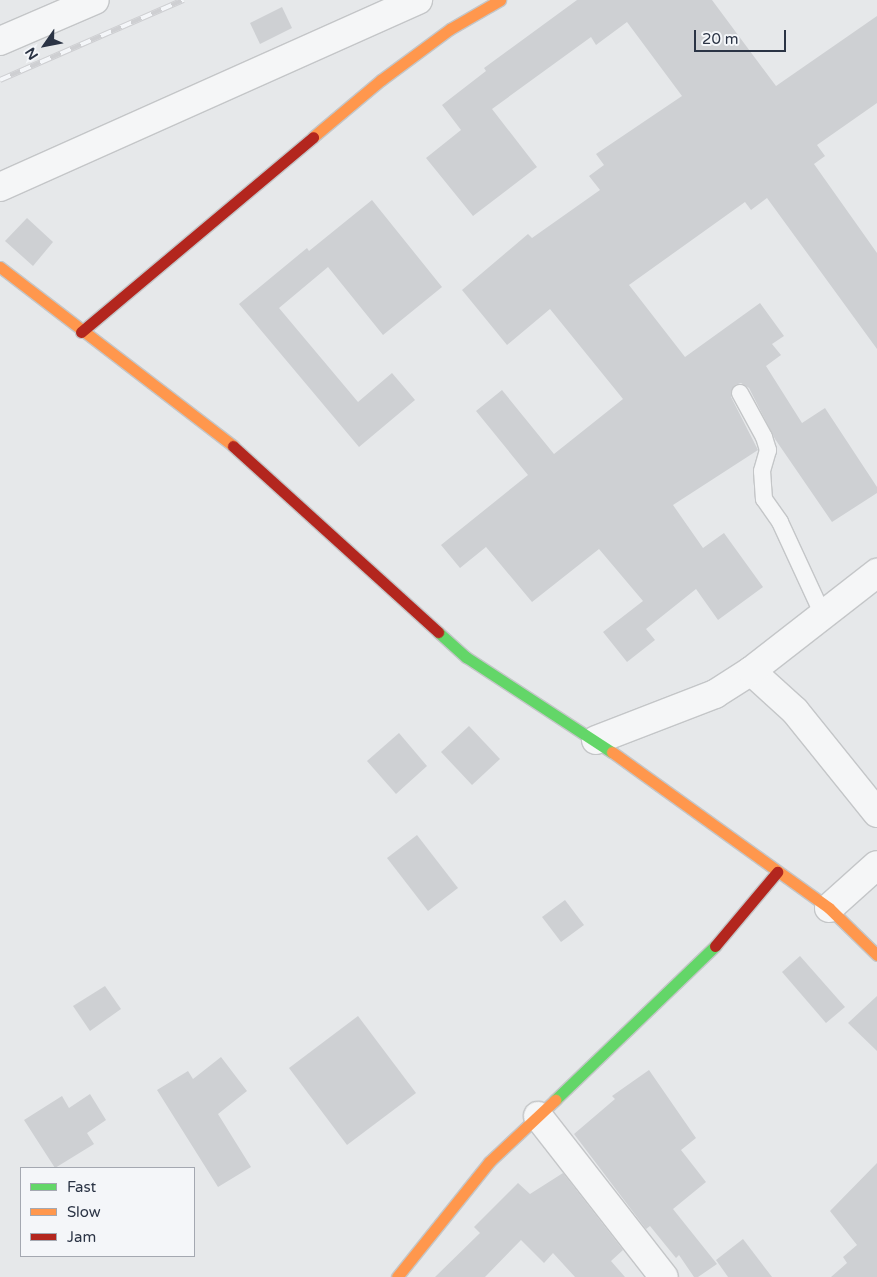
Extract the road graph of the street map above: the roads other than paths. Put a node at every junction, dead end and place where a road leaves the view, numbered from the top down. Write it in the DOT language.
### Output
graph roads {
  1 [pos="95,0"];
  2 [pos="418,0"];
  3 [pos="500,0"];
  4 [pos="0,41"];
  5 [pos="0,187"];
  6 [pos="0,267"];
  7 [pos="81,332"];
  8 [pos="740,393"];
  9 [pos="877,574"];
  10 [pos="823,615"];
  11 [pos="752,671"];
  12 [pos="596,740"];
  13 [pos="877,813"];
  14 [pos="877,864"];
  15 [pos="777,872"];
  16 [pos="829,908"];
  17 [pos="877,955"];
  18 [pos="538,1116"];
  19 [pos="405,1274"];
  20 [pos="664,1277"];
  1 -- 4 [label="street"];
  2 -- 5 [label="street"];
  3 -- 7 [label="street"];
  6 -- 7 [label="street"];
  7 -- 12 [label="street"];
  8 -- 10 [label="lane"];
  9 -- 10 [label="street"];
  10 -- 11 [label="street"];
  11 -- 12 [label="street"];
  11 -- 13 [label="street"];
  12 -- 15 [label="street"];
  14 -- 16 [label="street"];
  15 -- 16 [label="street"];
  15 -- 18 [label="street"];
  16 -- 17 [label="street"];
  18 -- 19 [label="street"];
  18 -- 20 [label="street"];
}
